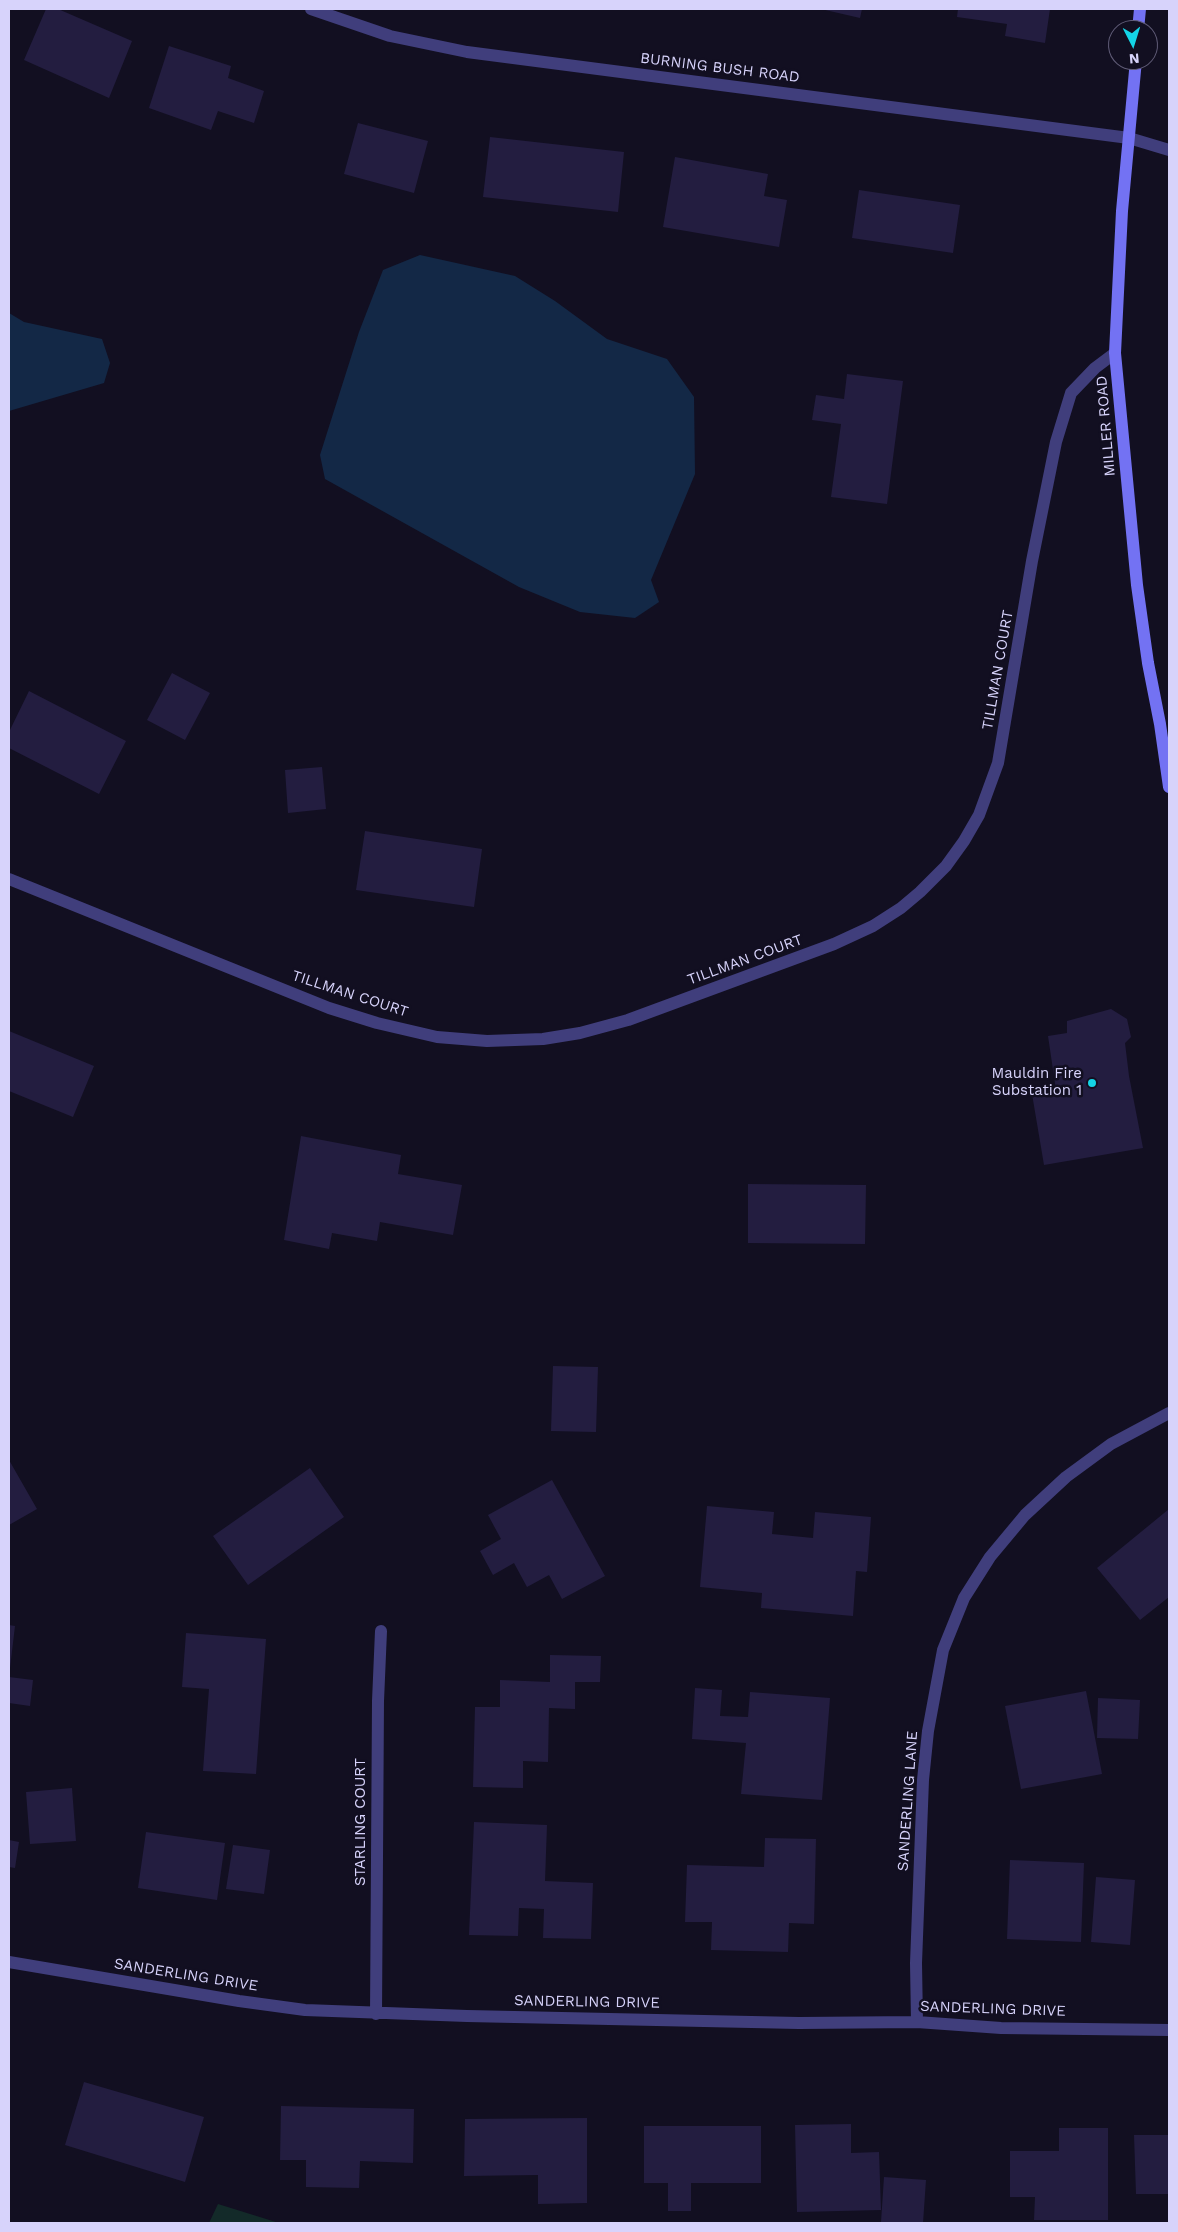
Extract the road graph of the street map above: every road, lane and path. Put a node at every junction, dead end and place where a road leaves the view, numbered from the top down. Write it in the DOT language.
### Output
graph roads {
  1 [pos="311,9"];
  2 [pos="1135,70"];
  3 [pos="1129,138"];
  4 [pos="1169,150"];
  5 [pos="1116,353"];
  6 [pos="1165,725"];
  7 [pos="1169,787"];
  8 [pos="9,879"];
  9 [pos="1169,1414"];
  10 [pos="381,1631"];
  11 [pos="9,1962"];
  12 [pos="376,2014"];
  13 [pos="917,2022"];
  14 [pos="1169,2030"];
  1 -- 3 [label="street, BURNING BUSH ROAD"];
  2 -- 3 [label="street, MILLER ROAD"];
  3 -- 4 [label="street, BURNING BUSH ROAD"];
  3 -- 5 [label="street, MILLER ROAD"];
  5 -- 6 [label="street, MILLER ROAD"];
  5 -- 8 [label="street, TILLMAN COURT"];
  6 -- 7 [label="street, MILLER ROAD"];
  9 -- 13 [label="street, SANDERLING LANE"];
  10 -- 12 [label="street, STARLING COURT"];
  11 -- 12 [label="street, SANDERLING DRIVE"];
  12 -- 13 [label="street, SANDERLING DRIVE"];
  13 -- 14 [label="street, SANDERLING DRIVE"];
}
